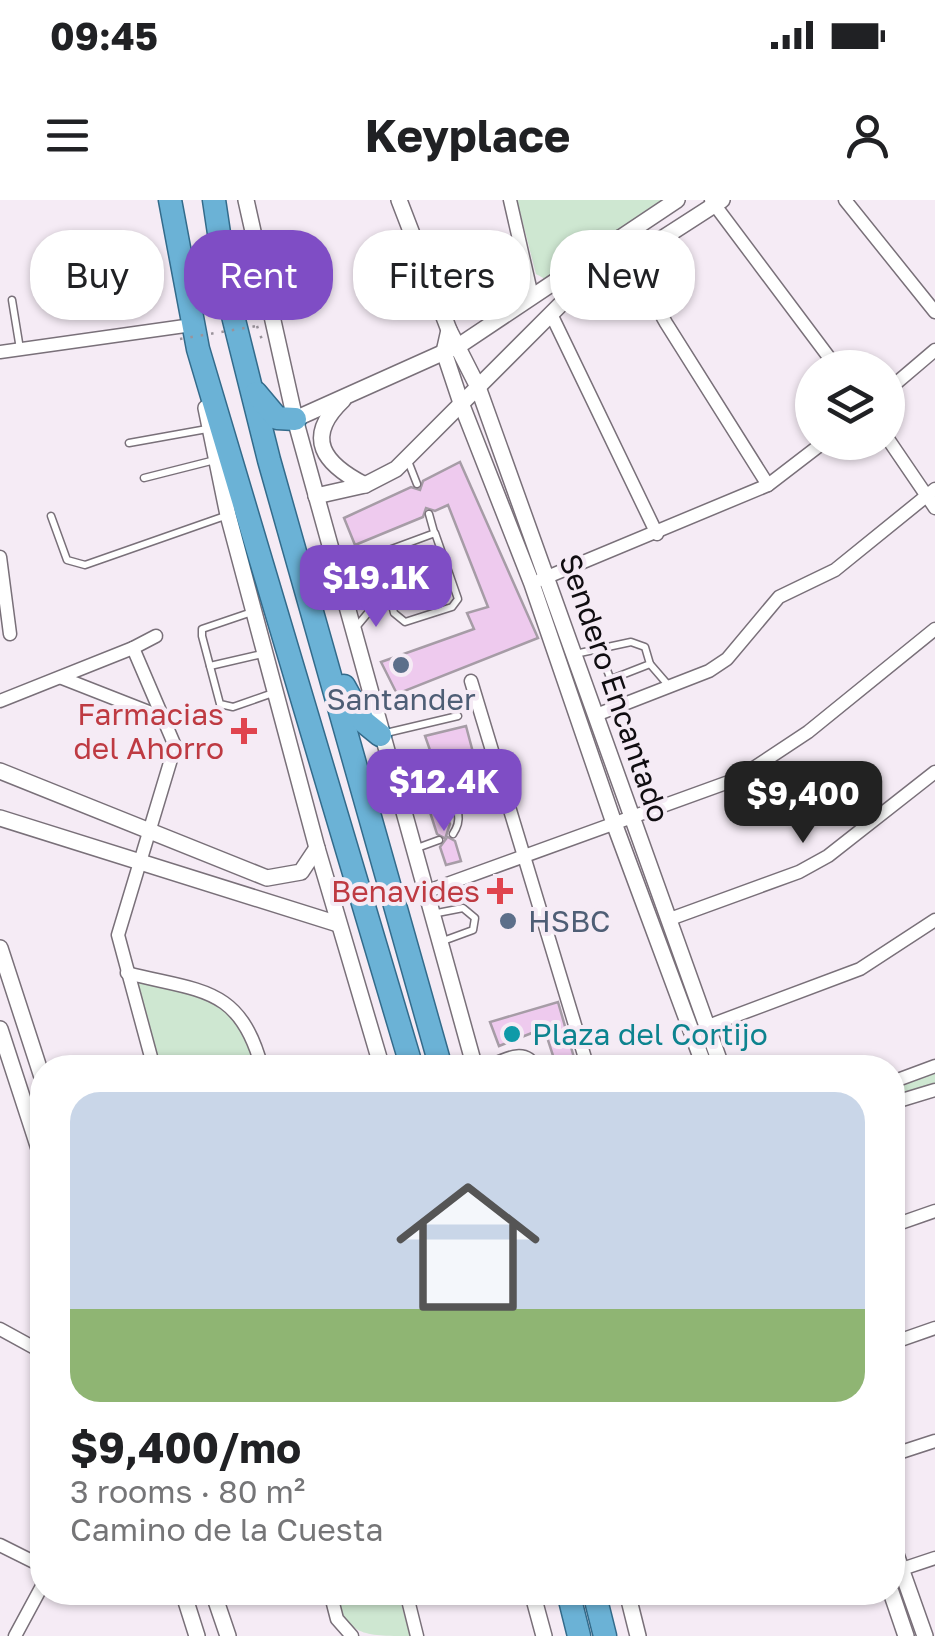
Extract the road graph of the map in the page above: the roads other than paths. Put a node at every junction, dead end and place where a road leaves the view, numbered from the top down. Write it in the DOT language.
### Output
graph roads {
  1 [pos="170,200"];
  2 [pos="214,200"];
  3 [pos="226,200"];
  4 [pos="246,200"];
  5 [pos="399,200"];
  6 [pos="510,200"];
  7 [pos="678,200"];
  8 [pos="845,200"];
  9 [pos="715,202"];
  10 [pos="220,230"];
  11 [pos="223,230"];
  12 [pos="629,230"];
  13 [pos="671,230"];
  14 [pos="550,284"];
  15 [pos="532,296"];
  16 [pos="12,300"];
  17 [pos="935,312"];
  18 [pos="550,315"];
  19 [pos="234,320"];
  20 [pos="554,320"];
  21 [pos="667,320"];
  22 [pos="449,330"];
  23 [pos="190,338"];
  24 [pos="460,345"];
  25 [pos="20,350"];
  26 [pos="825,350"];
  27 [pos="935,350"];
  28 [pos="0,352"];
  29 [pos="444,352"];
  30 [pos="905,376"];
  31 [pos="252,386"];
  32 [pos="478,387"];
  33 [pos="350,394"];
  34 [pos="461,403"];
  35 [pos="295,418"];
  36 [pos="210,428"];
  37 [pos="129,442"];
  38 [pos="216,459"];
  39 [pos="408,460"];
  40 [pos="801,460"];
  41 [pos="905,460"];
  42 [pos="144,478"];
  43 [pos="365,484"];
  44 [pos="417,484"];
  45 [pos="768,485"];
  46 [pos="931,492"];
  47 [pos="316,496"];
  48 [pos="935,508"];
  49 [pos="429,514"];
  50 [pos="51,516"];
  51 [pos="228,516"];
  52 [pos="435,532"];
  53 [pos="657,534"];
  54 [pos="0,557"];
  55 [pos="436,578"];
  56 [pos="540,580"];
  57 [pos="343,596"];
  58 [pos="390,597"];
  59 [pos="254,612"];
  60 [pos="935,629"];
  61 [pos="10,634"];
  62 [pos="156,636"];
  63 [pos="354,638"];
  64 [pos="323,643"];
  65 [pos="133,648"];
  66 [pos="599,650"];
  67 [pos="265,653"];
  68 [pos="574,654"];
  69 [pos="650,664"];
  70 [pos="210,666"];
  71 [pos="62,678"];
  72 [pos="609,680"];
  73 [pos="472,682"];
  74 [pos="670,687"];
  75 [pos="275,692"];
  76 [pos="0,702"];
  77 [pos="622,706"];
  78 [pos="596,714"];
  79 [pos="160,716"];
  80 [pos="458,716"];
  81 [pos="380,735"];
  82 [pos="389,769"];
  83 [pos="0,771"];
  84 [pos="935,772"];
  85 [pos="631,818"];
  86 [pos="8,820"];
  87 [pos="614,823"];
  88 [pos="147,831"];
  89 [pos="0,832"];
  90 [pos="453,834"];
  91 [pos="438,840"];
  92 [pos="317,848"];
  93 [pos="411,850"];
  94 [pos="522,857"];
  95 [pos="138,860"];
  96 [pos="425,892"];
  97 [pos="431,915"];
  98 [pos="670,919"];
  99 [pos="935,920"];
  100 [pos="338,924"];
  101 [pos="439,942"];
  102 [pos="0,948"];
  103 [pos="128,972"];
  104 [pos="708,1026"];
  105 [pos="0,1029"];
  106 [pos="35,1055"];
  107 [pos="150,1055"];
  108 [pos="258,1055"];
  109 [pos="378,1055"];
  110 [pos="408,1055"];
  111 [pos="437,1055"];
  112 [pos="473,1055"];
  113 [pos="584,1055"];
  114 [pos="700,1055"];
  115 [pos="718,1055"];
  116 [pos="935,1066"];
  117 [pos="905,1077"];
  118 [pos="935,1090"];
  119 [pos="905,1099"];
  120 [pos="30,1121"];
  121 [pos="935,1211"];
  122 [pos="905,1221"];
  123 [pos="0,1328"];
  124 [pos="935,1328"];
  125 [pos="905,1338"];
  126 [pos="30,1347"];
  127 [pos="935,1440"];
  128 [pos="905,1450"];
  129 [pos="0,1544"];
  130 [pos="935,1558"];
  131 [pos="30,1560"];
  132 [pos="905,1568"];
  133 [pos="905,1578"];
  134 [pos="32,1605"];
  135 [pos="187,1605"];
  136 [pos="217,1605"];
  137 [pos="333,1605"];
  138 [pos="409,1605"];
  139 [pos="536,1605"];
  140 [pos="572,1605"];
  141 [pos="598,1605"];
  142 [pos="630,1605"];
  143 [pos="895,1605"];
  144 [pos="15,1636"];
  145 [pos="198,1636"];
  146 [pos="228,1636"];
  147 [pos="352,1636"];
  148 [pos="417,1636"];
  149 [pos="544,1636"];
  150 [pos="580,1636"];
  151 [pos="606,1636"];
  152 [pos="638,1636"];
  153 [pos="906,1636"];
  154 [pos="925,1636"];
  1 -- 23 [label="highway"];
  2 -- 10 [label="highway"];
  3 -- 11 [label="highway"];
  4 -- 35 [label="street"];
  5 -- 22 [label="street, Sendero Encantado"];
  6 -- 15 [label="street"];
  7 -- 12 [label="street"];
  8 -- 17 [label="street"];
  9 -- 13 [label="street"];
  9 -- 26 [label="street"];
  14 -- 15 [label="street"];
  15 -- 24 [label="street"];
  16 -- 25 [label="lane"];
  18 -- 32 [label="street"];
  19 -- 31 [label="highway"];
  20 -- 53 [label="street"];
  21 -- 45 [label="street"];
  22 -- 24 [label="street, Sendero Encantado"];
  22 -- 29 [label="street"];
  23 -- 25 [label="street"];
  23 -- 36 [label="street"];
  23 -- 110 [label="highway"];
  24 -- 29 [label="street"];
  24 -- 32 [label="street, Sendero Encantado"];
  25 -- 28 [label="street"];
  27 -- 30 [label="street"];
  29 -- 33 [label="street"];
  29 -- 34 [label="street, Sendero Encantado"];
  31 -- 35 [label="highway"];
  31 -- 64 [label="highway"];
  32 -- 34 [label="street"];
  32 -- 56 [label="street, Sendero Encantado"];
  33 -- 35 [label="street"];
  33 -- 43 [label="street"];
  34 -- 39 [label="street"];
  34 -- 56 [label="street, Sendero Encantado"];
  35 -- 47 [label="street"];
  36 -- 37 [label="lane"];
  36 -- 38 [label="street"];
  38 -- 42 [label="lane"];
  38 -- 51 [label="street"];
  39 -- 43 [label="street"];
  39 -- 44 [label="lane"];
  40 -- 45 [label="street"];
  41 -- 46 [label="street"];
  43 -- 47 [label="street"];
  45 -- 53 [label="street"];
  46 -- 48 [label="street"];
  46 -- 74 [label="street"];
  47 -- 57 [label="street"];
  49 -- 52 [label="lane"];
  50 -- 51 [label="lane"];
  51 -- 59 [label="street"];
  52 -- 58 [label="lane"];
  52 -- 58 [label="lane"];
  53 -- 56 [label="street"];
  54 -- 61 [label="street"];
  55 -- 58 [label="lane"];
  56 -- 68 [label="street, Sendero Encantado"];
  56 -- 87 [label="street, Sendero Encantado"];
  57 -- 58 [label="lane"];
  57 -- 63 [label="street"];
  58 -- 63 [label="lane"];
  59 -- 67 [label="street"];
  59 -- 70 [label="lane"];
  60 -- 85 [label="street"];
  62 -- 65 [label="street"];
  63 -- 81 [label="street"];
  64 -- 81 [label="highway"];
  64 -- 111 [label="highway"];
  65 -- 71 [label="street"];
  65 -- 79 [label="street"];
  66 -- 68 [label="lane"];
  66 -- 69 [label="lane"];
  66 -- 72 [label="lane"];
  67 -- 70 [label="lane"];
  67 -- 75 [label="street"];
  68 -- 78 [label="street, Sendero Encantado"];
  69 -- 72 [label="lane"];
  69 -- 74 [label="lane"];
  70 -- 75 [label="lane"];
  71 -- 76 [label="street"];
  71 -- 79 [label="street"];
  72 -- 77 [label="lane"];
  73 -- 94 [label="street"];
  74 -- 77 [label="street"];
  75 -- 92 [label="street"];
  77 -- 78 [label="street"];
  78 -- 85 [label="street, Sendero Encantado"];
  79 -- 88 [label="street"];
  80 -- 81 [label="lane"];
  81 -- 82 [label="street"];
  82 -- 90 [label="lane"];
  82 -- 93 [label="street"];
  83 -- 88 [label="street"];
  84 -- 98 [label="street"];
  85 -- 87 [label="street"];
  85 -- 98 [label="street, Sendero Encantado"];
  86 -- 89 [label="street"];
  86 -- 95 [label="street"];
  87 -- 94 [label="street"];
  87 -- 114 [label="street, Sendero Encantado"];
  88 -- 92 [label="street"];
  88 -- 95 [label="street"];
  91 -- 93 [label="lane"];
  92 -- 100 [label="street"];
  93 -- 96 [label="street"];
  94 -- 96 [label="street"];
  94 -- 113 [label="street"];
  95 -- 100 [label="street"];
  95 -- 103 [label="street"];
  96 -- 97 [label="street"];
  97 -- 101 [label="street"];
  97 -- 101 [label="lane"];
  98 -- 104 [label="street, Sendero Encantado"];
  99 -- 104 [label="street"];
  100 -- 109 [label="street"];
  101 -- 112 [label="street"];
  102 -- 106 [label="street"];
  103 -- 107 [label="street"];
  103 -- 108 [label="street"];
  104 -- 115 [label="street, Sendero Encantado"];
  105 -- 120 [label="street"];
  116 -- 117 [label="street"];
  118 -- 119 [label="street"];
  121 -- 122 [label="street"];
  123 -- 126 [label="street"];
  124 -- 125 [label="street"];
  127 -- 128 [label="street"];
  129 -- 131 [label="street"];
  130 -- 132 [label="street"];
  133 -- 154 [label="street"];
  134 -- 144 [label="street"];
  135 -- 145 [label="street"];
  136 -- 146 [label="street"];
  137 -- 147 [label="street"];
  138 -- 148 [label="street"];
  139 -- 149 [label="street"];
  140 -- 150 [label="highway"];
  141 -- 151 [label="highway"];
  142 -- 152 [label="street"];
  143 -- 153 [label="street"];
}
